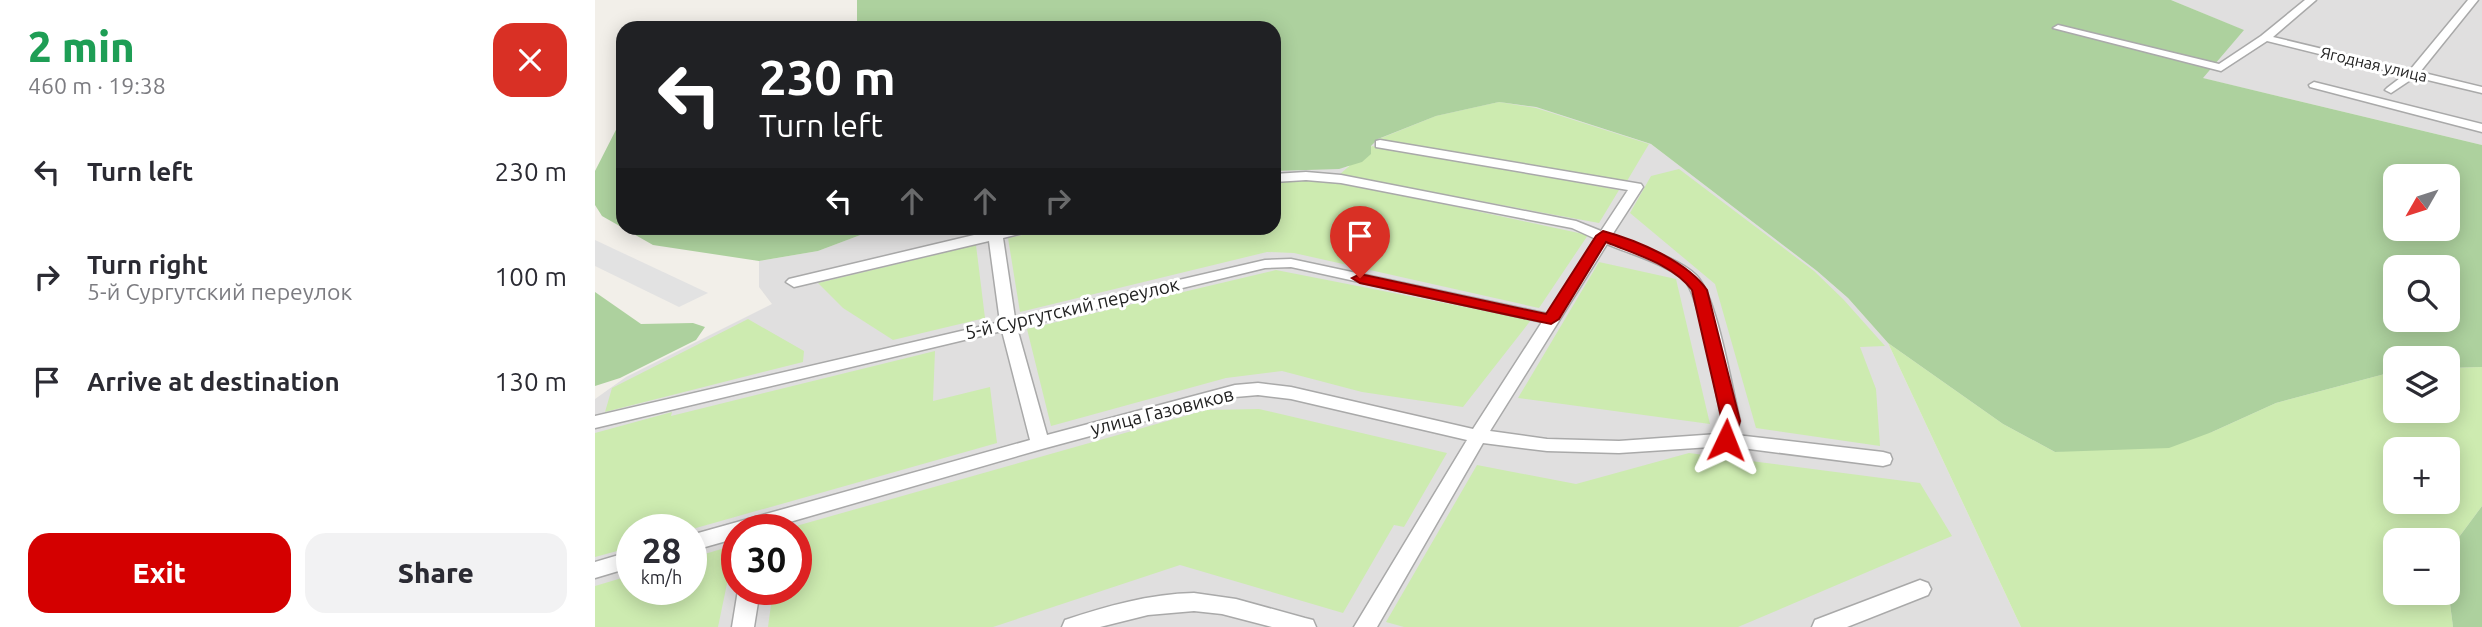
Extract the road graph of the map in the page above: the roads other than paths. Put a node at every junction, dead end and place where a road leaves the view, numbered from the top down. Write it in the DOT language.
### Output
graph roads {
  1 [pos="2311,0"];
  2 [pos="2473,0"];
  3 [pos="2058,27"];
  4 [pos="2265,38"];
  5 [pos="2413,73"];
  6 [pos="2314,85"];
  7 [pos="2391,90"];
  8 [pos="2482,90"];
  9 [pos="2482,128"];
  10 [pos="1380,144"];
  11 [pos="1281,177"];
  12 [pos="991,235"];
  13 [pos="995,235"];
  14 [pos="1603,236"];
  15 [pos="794,282"];
  16 [pos="1551,319"];
  17 [pos="1007,324"];
  18 [pos="595,422"];
  19 [pos="1478,436"];
  20 [pos="1726,440"];
  21 [pos="1040,443"];
  22 [pos="1883,458"];
  23 [pos="802,514"];
  24 [pos="616,564"];
  25 [pos="595,570"];
  26 [pos="1920,589"];
  27 [pos="747,605"];
  28 [pos="743,627"];
  29 [pos="1073,627"];
  30 [pos="1305,627"];
  31 [pos="1365,627"];
  32 [pos="1823,627"];
  1 -- 4 [label="street"];
  2 -- 5 [label="street"];
  3 -- 4 [label="street"];
  4 -- 5 [label="street, Ягодная улица"];
  5 -- 7 [label="street"];
  5 -- 8 [label="street, Ягодная улица"];
  6 -- 9 [label="street"];
  10 -- 14 [label="street"];
  11 -- 14 [label="street"];
  12 -- 15 [label="street"];
  13 -- 17 [label="street"];
  14 -- 16 [label="street"];
  14 -- 20 [label="street"];
  16 -- 17 [label="street, 5-й Сургутский переулок"];
  16 -- 19 [label="street"];
  17 -- 18 [label="street, 5-й Сургутский переулок"];
  17 -- 21 [label="street"];
  19 -- 20 [label="street, улица Газовиков"];
  19 -- 21 [label="street, улица Газовиков"];
  19 -- 31 [label="street"];
  20 -- 22 [label="street, улица Газовиков"];
  21 -- 23 [label="street, улица Газовиков"];
  24 -- 25 [label="street"];
  26 -- 32 [label="street"];
  27 -- 28 [label="street"];
  29 -- 30 [label="street"];
}
